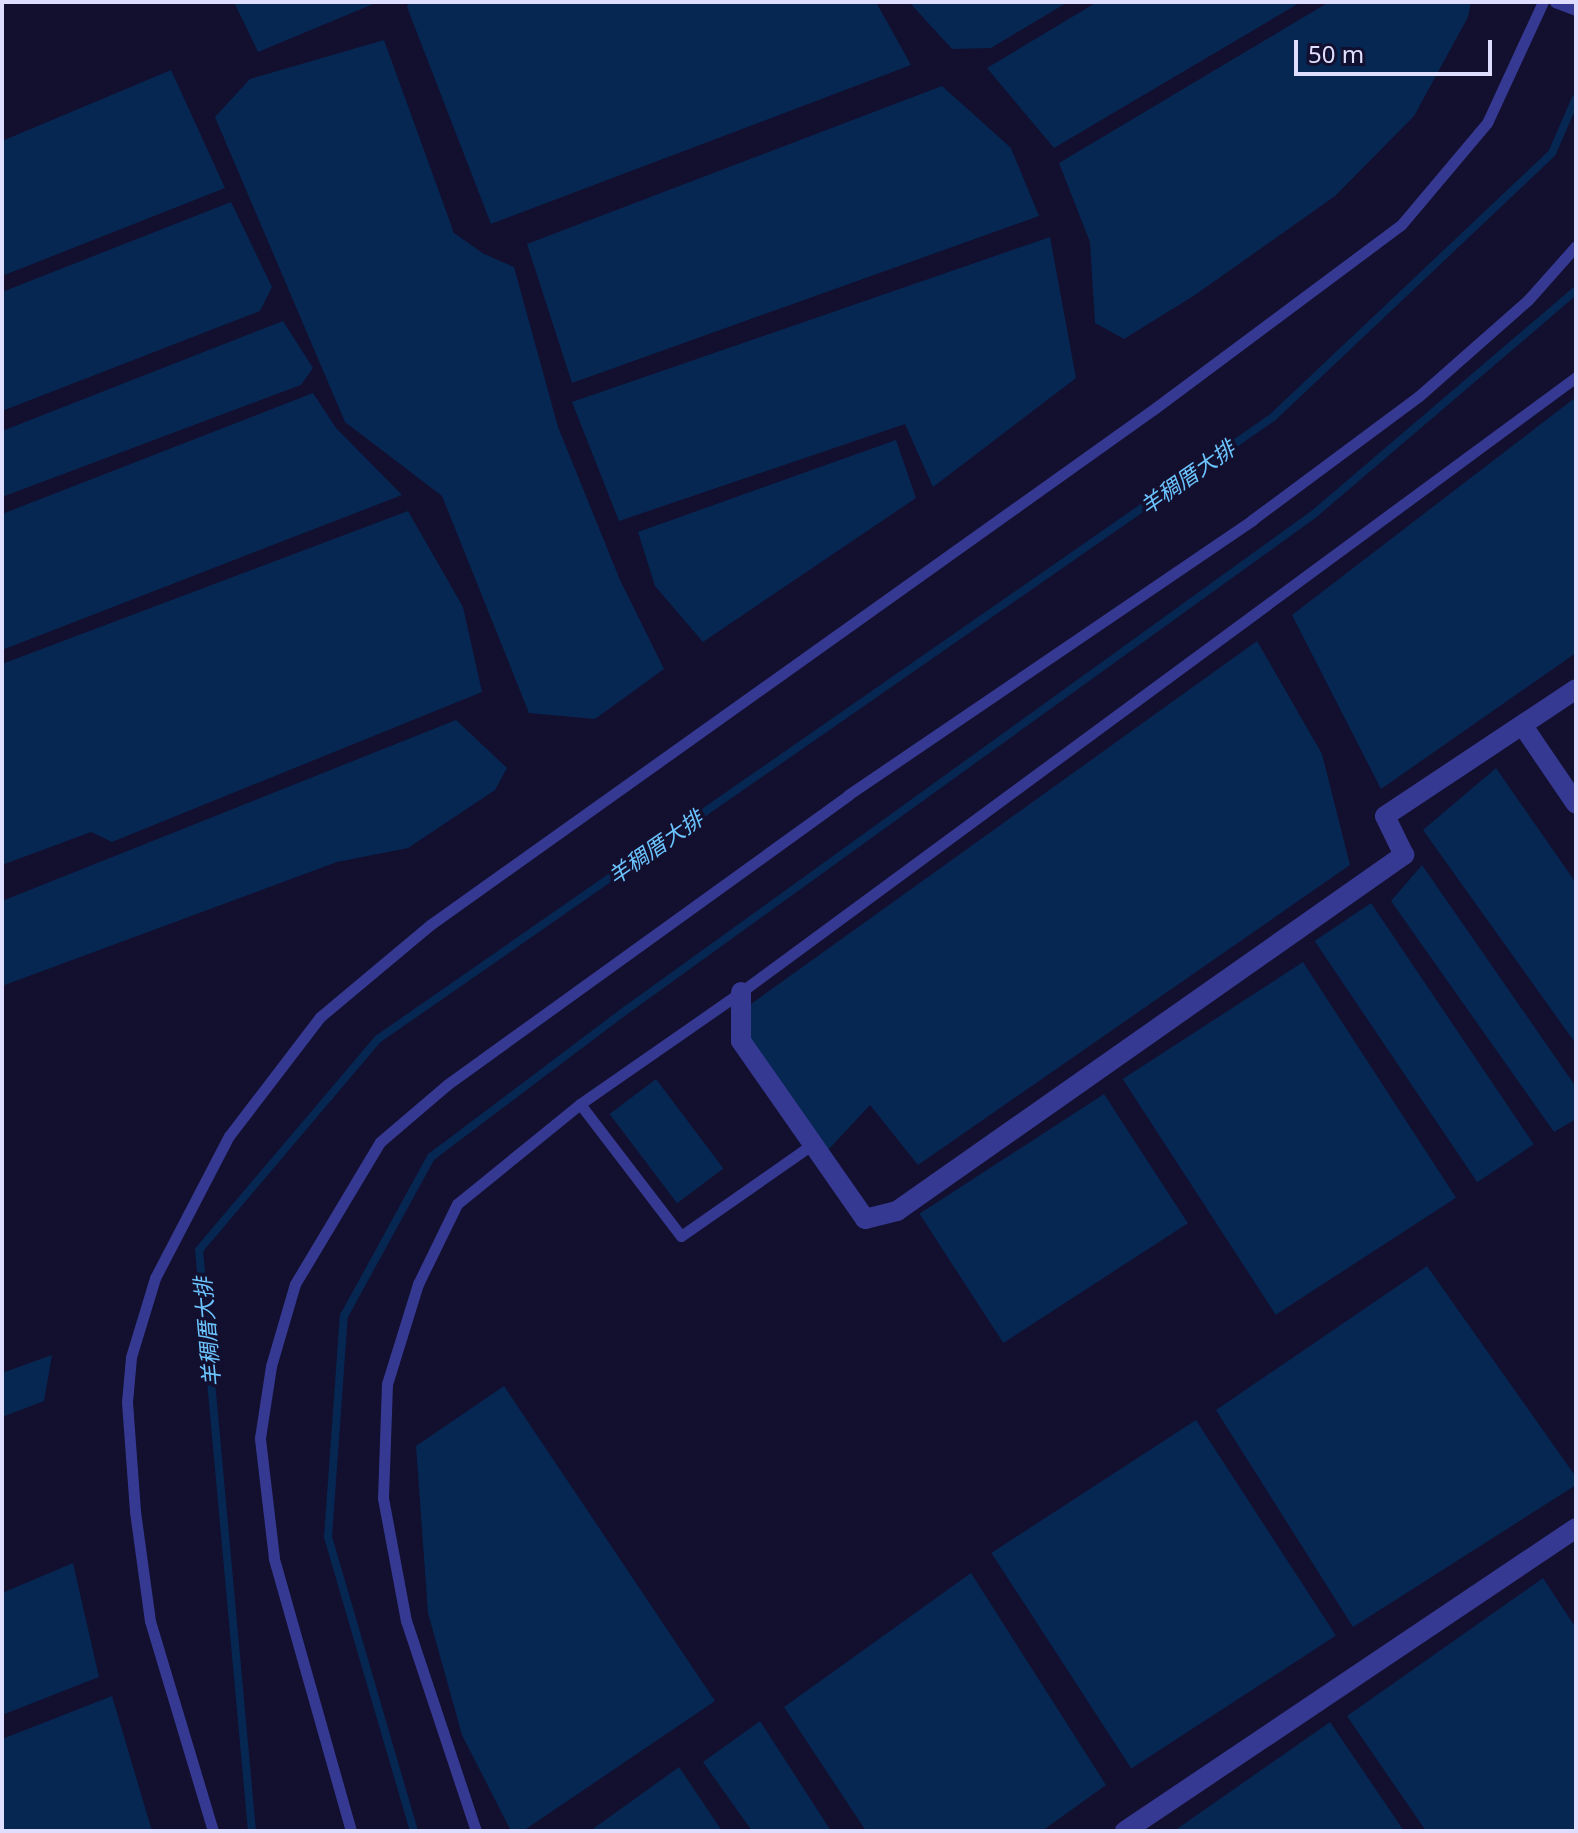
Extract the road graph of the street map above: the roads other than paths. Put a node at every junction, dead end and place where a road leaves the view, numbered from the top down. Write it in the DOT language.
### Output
graph roads {
  1 [pos="1543,2"];
  2 [pos="1555,2"];
  3 [pos="1576,10"];
  4 [pos="1576,246"];
  5 [pos="1576,377"];
  6 [pos="1576,689"];
  7 [pos="1523,726"];
  8 [pos="1576,804"];
  9 [pos="741,992"];
  10 [pos="580,1104"];
  11 [pos="813,1144"];
  12 [pos="1576,1528"];
  13 [pos="213,1831"];
  14 [pos="351,1831"];
  15 [pos="476,1831"];
  16 [pos="1125,1831"];
  1 -- 13 [label="lane"];
  2 -- 3 [label="lane"];
  4 -- 14 [label="lane"];
  5 -- 9 [label="lane"];
  6 -- 7 [label="street"];
  7 -- 8 [label="street"];
  7 -- 11 [label="street"];
  9 -- 10 [label="lane"];
  9 -- 11 [label="street"];
  10 -- 11 [label="lane"];
  10 -- 15 [label="lane"];
  12 -- 16 [label="street"];
}
